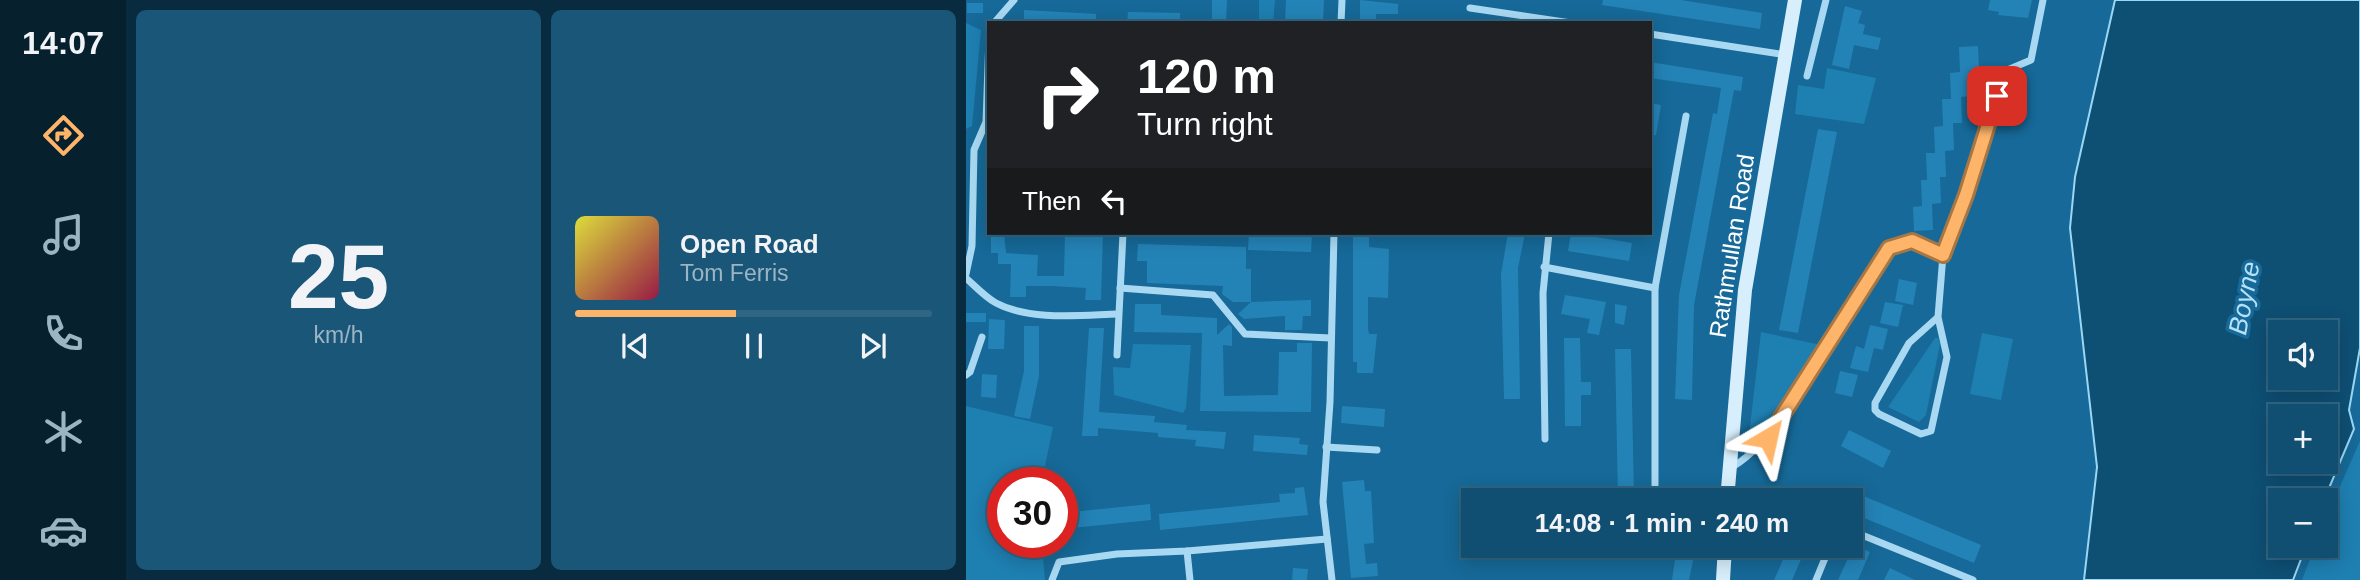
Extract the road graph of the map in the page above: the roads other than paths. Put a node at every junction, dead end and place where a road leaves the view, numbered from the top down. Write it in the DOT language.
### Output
graph roads {
  1 [pos="1014,0"];
  2 [pos="1342,0"];
  3 [pos="1796,0"];
  4 [pos="1826,0"];
  5 [pos="2043,0"];
  6 [pos="1470,8"];
  7 [pos="996,21"];
  8 [pos="1341,21"];
  9 [pos="1558,21"];
  10 [pos="1652,34"];
  11 [pos="1786,55"];
  12 [pos="1807,76"];
  13 [pos="987,94"];
  14 [pos="1686,116"];
  15 [pos="985,140"];
  16 [pos="1124,235"];
  17 [pos="1334,235"];
  18 [pos="1549,235"];
  19 [pos="1943,255"];
  20 [pos="1544,267"];
  21 [pos="966,276"];
  22 [pos="1120,288"];
  23 [pos="1655,288"];
  24 [pos="1118,314"];
  25 [pos="1938,317"];
  26 [pos="982,337"];
  27 [pos="1331,338"];
  28 [pos="1117,355"];
  29 [pos="966,375"];
  30 [pos="1545,439"];
  31 [pos="1326,447"];
  32 [pos="1377,450"];
  33 [pos="1729,468"];
  34 [pos="1655,488"];
  35 [pos="1728,488"];
  36 [pos="1863,535"];
  37 [pos="1327,539"];
  38 [pos="1187,551"];
  39 [pos="1724,558"];
  40 [pos="1825,558"];
  41 [pos="1052,580"];
  42 [pos="1190,580"];
  43 [pos="1332,580"];
  44 [pos="1723,580"];
  45 [pos="1816,580"];
  46 [pos="1973,580"];
  1 -- 7 [label="street"];
  2 -- 8 [label="street"];
  3 -- 11 [label="street, Rathmullan Road"];
  4 -- 12 [label="street"];
  5 -- 19 [label="street"];
  6 -- 9 [label="street"];
  10 -- 11 [label="street"];
  11 -- 33 [label="street, Rathmullan Road"];
  13 -- 15 [label="street"];
  14 -- 23 [label="street"];
  15 -- 21 [label="street"];
  16 -- 22 [label="street"];
  17 -- 27 [label="street"];
  18 -- 20 [label="street"];
  19 -- 25 [label="street"];
  19 -- 33 [label="street"];
  20 -- 23 [label="street"];
  20 -- 30 [label="street"];
  21 -- 24 [label="street"];
  22 -- 24 [label="street"];
  22 -- 27 [label="street"];
  23 -- 34 [label="street"];
  24 -- 28 [label="street"];
  25 -- 25 [label="street"];
  26 -- 29 [label="street"];
  27 -- 31 [label="street"];
  31 -- 32 [label="street"];
  31 -- 37 [label="street"];
  33 -- 35 [label="street, Rathmullan Road"];
  36 -- 46 [label="street"];
  37 -- 38 [label="street"];
  37 -- 43 [label="street"];
  38 -- 41 [label="street"];
  38 -- 42 [label="street"];
  39 -- 44 [label="street"];
  40 -- 45 [label="street"];
}
